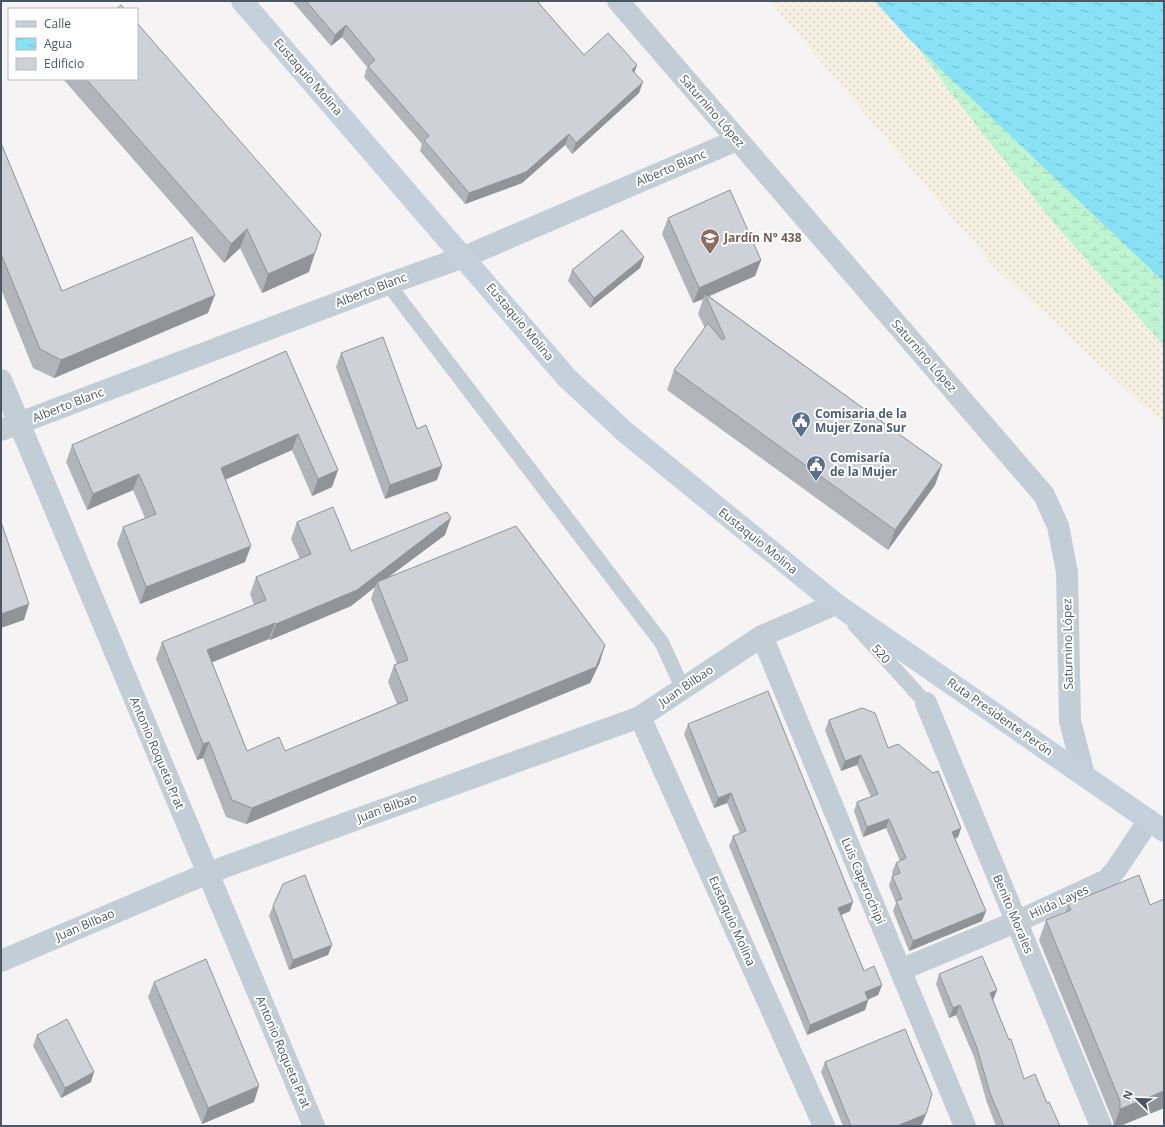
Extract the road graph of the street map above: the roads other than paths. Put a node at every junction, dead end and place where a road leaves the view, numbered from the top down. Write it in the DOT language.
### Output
graph roads {
  1 [pos="242,1"];
  2 [pos="618,1"];
  3 [pos="737,140"];
  4 [pos="464,257"];
  5 [pos="388,284"];
  6 [pos="1,380"];
  7 [pos="10,427"];
  8 [pos="836,604"];
  9 [pos="762,636"];
  10 [pos="683,688"];
  11 [pos="926,703"];
  12 [pos="640,717"];
  13 [pos="1084,775"];
  14 [pos="1156,825"];
  15 [pos="208,873"];
  16 [pos="1016,922"];
  17 [pos="1,961"];
  18 [pos="900,970"];
  19 [pos="314,1126"];
  20 [pos="824,1126"];
  21 [pos="965,1126"];
  22 [pos="1101,1126"];
  1 -- 4 [label="main road, Eustaquio Molina"];
  2 -- 3 [label="street, Saturnino López"];
  3 -- 4 [label="street, Alberto Blanc"];
  3 -- 13 [label="street, Saturnino López"];
  4 -- 5 [label="street, Alberto Blanc"];
  4 -- 8 [label="main road, Eustaquio Molina"];
  5 -- 7 [label="street, Alberto Blanc"];
  5 -- 10 [label="lane"];
  6 -- 7 [label="street, Antonio Roqueta Prat"];
  7 -- 15 [label="street, Antonio Roqueta Prat"];
  8 -- 9 [label="street, Juan Bilbao"];
  8 -- 11 [label="lane, 520"];
  8 -- 13 [label="main road, Ruta Presidente Perón"];
  9 -- 10 [label="street, Juan Bilbao"];
  9 -- 18 [label="street, Luis Caperochipi"];
  10 -- 12 [label="street, Juan Bilbao"];
  11 -- 16 [label="street, Benito Morales"];
  12 -- 15 [label="street, Juan Bilbao"];
  12 -- 20 [label="street, Eustaquio Molina"];
  13 -- 14 [label="main road, Ruta Presidente Perón"];
  14 -- 16 [label="street, Hilda Layes"];
  15 -- 17 [label="street, Juan Bilbao"];
  15 -- 19 [label="street, Antonio Roqueta Prat"];
  16 -- 18 [label="street, Hilda Layes"];
  16 -- 22 [label="street, Benito Morales"];
  18 -- 21 [label="street, Luis Caperochipi"];
}
